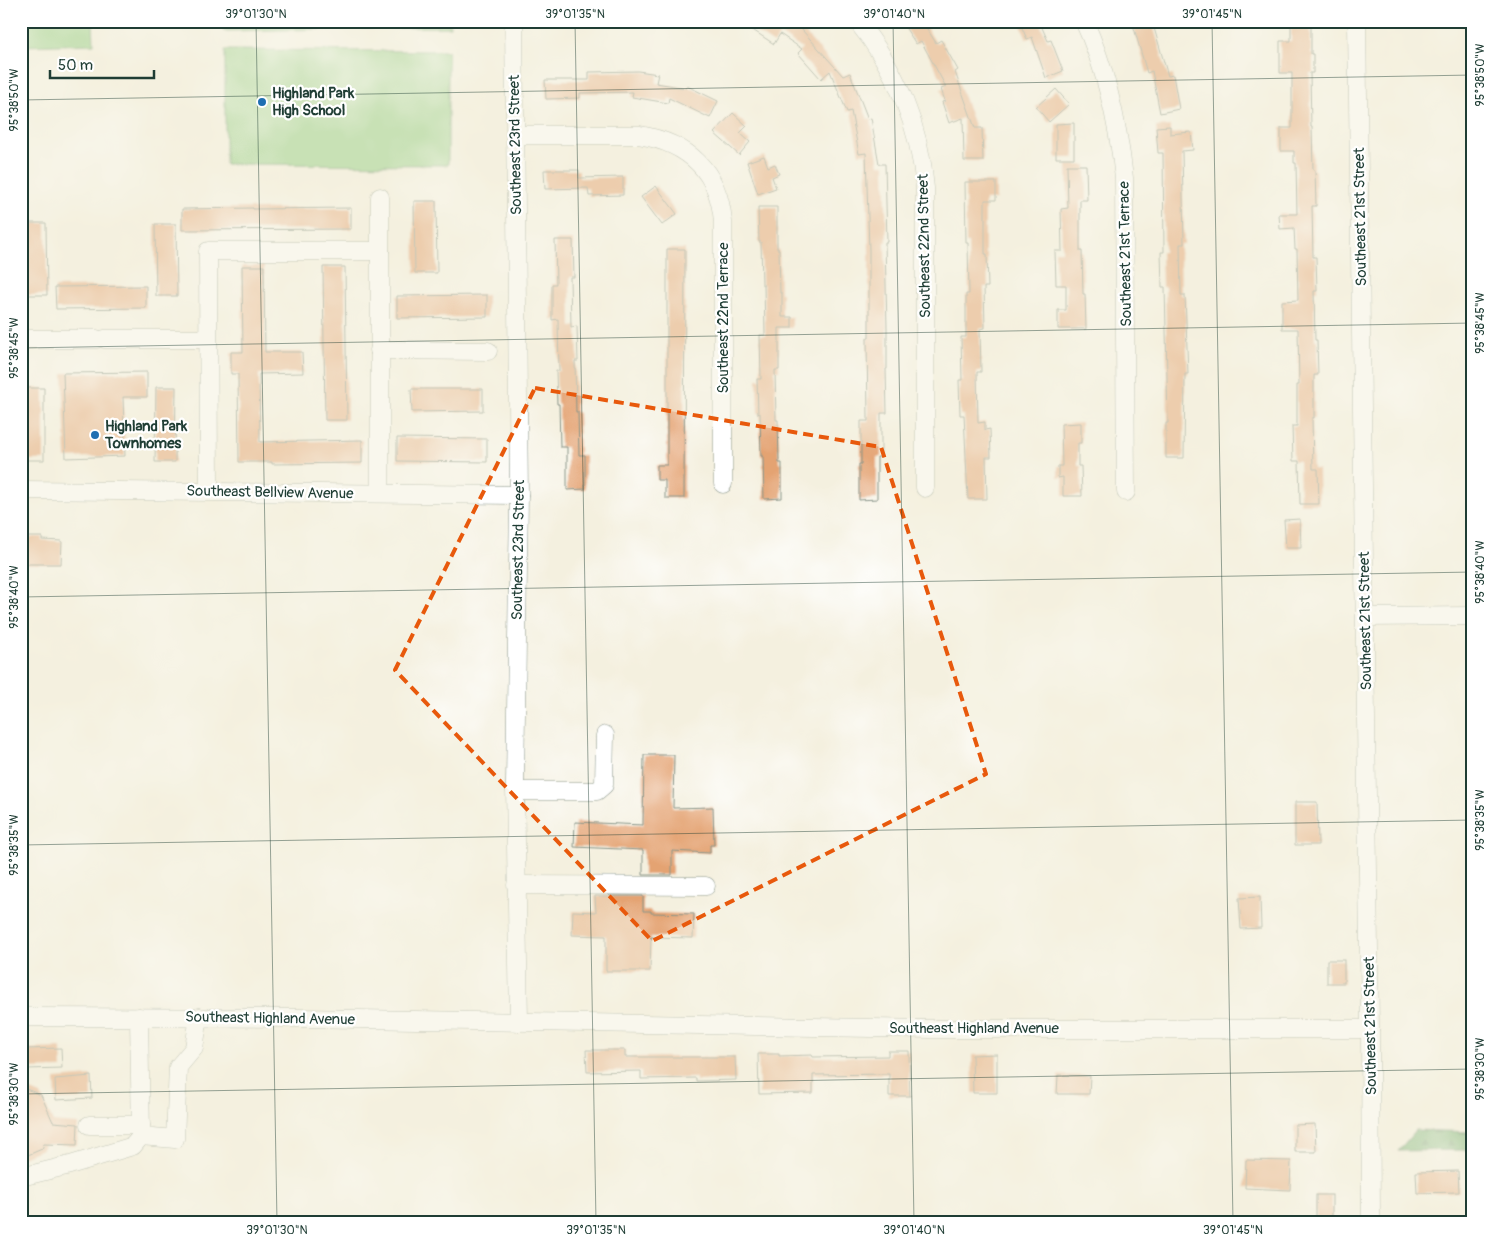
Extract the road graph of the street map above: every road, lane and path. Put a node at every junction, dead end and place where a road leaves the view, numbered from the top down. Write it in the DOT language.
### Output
graph roads {
  1 [pos="514,21"];
  2 [pos="857,21"];
  3 [pos="1084,21"];
  4 [pos="1357,21"];
  5 [pos="515,135"];
  6 [pos="380,197"];
  7 [pos="380,251"];
  8 [pos="21,339"];
  9 [pos="208,339"];
  10 [pos="380,350"];
  11 [pos="488,351"];
  12 [pos="723,484"];
  13 [pos="925,488"];
  14 [pos="21,490"];
  15 [pos="209,491"];
  16 [pos="1126,492"];
  17 [pos="380,494"];
  18 [pos="519,495"];
  19 [pos="1473,616"];
  20 [pos="1365,617"];
  21 [pos="605,735"];
  22 [pos="515,791"];
  23 [pos="516,884"];
  24 [pos="706,886"];
  25 [pos="21,1017"];
  26 [pos="139,1017"];
  27 [pos="199,1017"];
  28 [pos="519,1022"];
  29 [pos="1370,1029"];
  30 [pos="90,1125"];
  31 [pos="141,1131"];
  32 [pos="21,1177"];
  33 [pos="1371,1222"];
  1 -- 5 [label="street, Southeast 23rd Street"];
  2 -- 13 [label="street, Southeast 22nd Street"];
  3 -- 16 [label="street, Southeast 21st Terrace"];
  4 -- 20 [label="street, Southeast 21st Street"];
  5 -- 12 [label="street, Southeast 22nd Terrace"];
  5 -- 18 [label="street, Southeast 23rd Street"];
  6 -- 7 [label="street"];
  7 -- 9 [label="street"];
  7 -- 10 [label="street"];
  8 -- 9 [label="street"];
  9 -- 15 [label="street"];
  10 -- 11 [label="street"];
  10 -- 17 [label="street"];
  14 -- 15 [label="street, Southeast Bellview Avenue"];
  15 -- 17 [label="street, Southeast Bellview Avenue"];
  17 -- 18 [label="street, Southeast Bellview Avenue"];
  18 -- 22 [label="street, Southeast 23rd Street"];
  19 -- 20 [label="street"];
  20 -- 29 [label="street, Southeast 21st Street"];
  21 -- 22 [label="street"];
  22 -- 23 [label="street, Southeast 23rd Street"];
  23 -- 24 [label="street"];
  23 -- 28 [label="street, Southeast 23rd Street"];
  25 -- 26 [label="street, Southeast Highland Avenue"];
  26 -- 27 [label="street, Southeast Highland Avenue"];
  26 -- 31 [label="street"];
  27 -- 28 [label="street, Southeast Highland Avenue"];
  27 -- 31 [label="street"];
  28 -- 29 [label="street, Southeast Highland Avenue"];
  29 -- 33 [label="street, Southeast 21st Street"];
  30 -- 31 [label="street"];
  31 -- 32 [label="street"];
}
